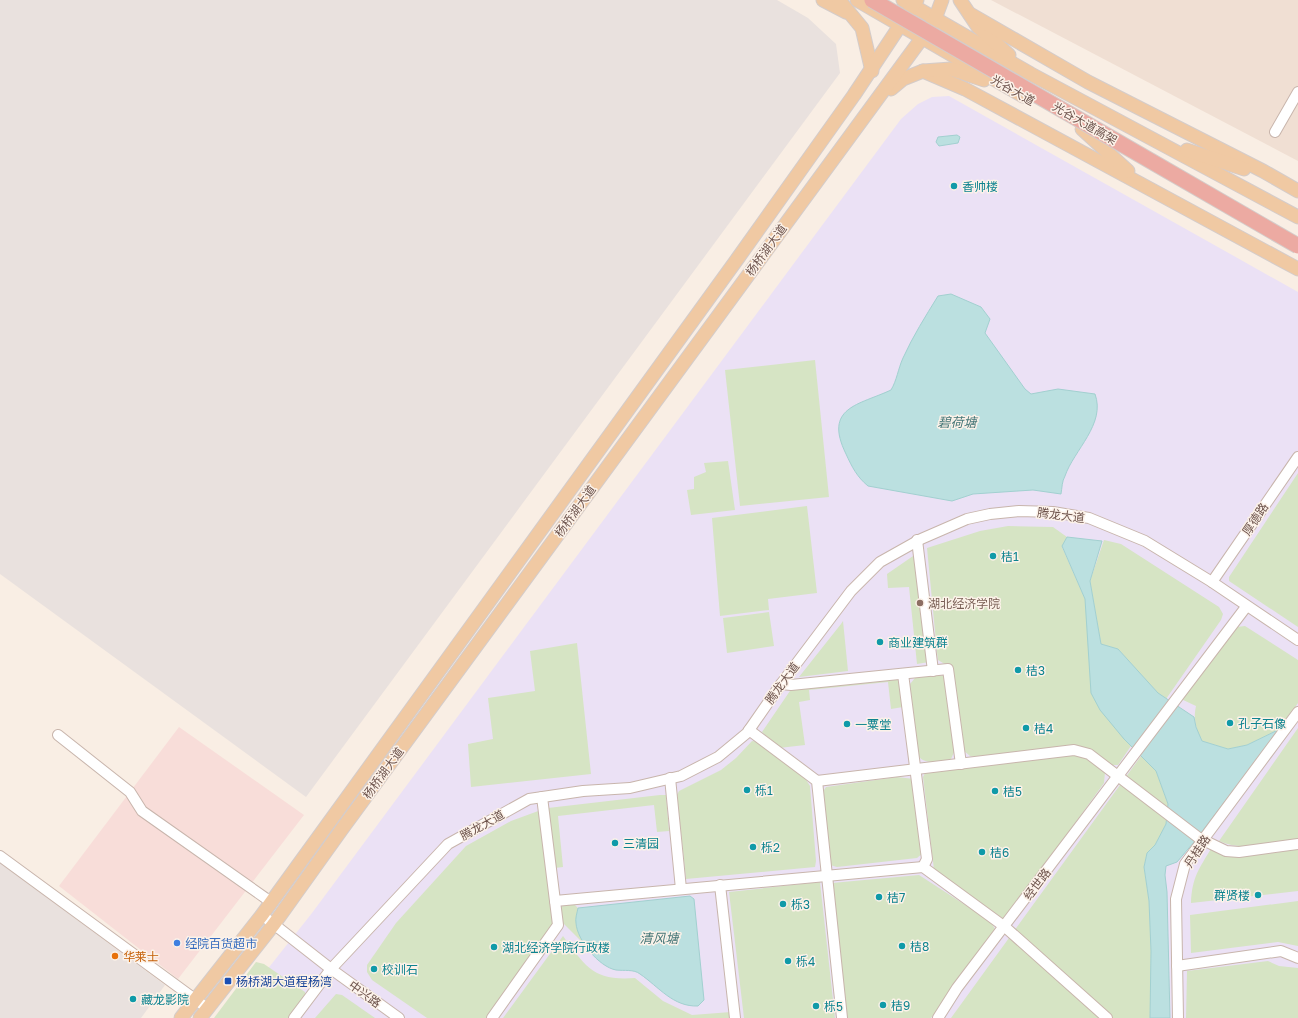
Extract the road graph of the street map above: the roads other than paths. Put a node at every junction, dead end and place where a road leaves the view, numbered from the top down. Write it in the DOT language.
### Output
graph roads {
  1 [pos="823,0"];
  2 [pos="839,0"];
  3 [pos="857,0"];
  4 [pos="872,0"];
  5 [pos="886,0"];
  6 [pos="903,0"];
  7 [pos="942,0"];
  8 [pos="960,0"];
  9 [pos="916,3"];
  10 [pos="970,14"];
  11 [pos="851,15"];
  12 [pos="936,19"];
  13 [pos="901,27"];
  14 [pos="922,38"];
  15 [pos="872,71"];
  16 [pos="923,71"];
  17 [pos="1031,74"];
  18 [pos="1015,91"];
  19 [pos="1298,92"];
  20 [pos="876,101"];
  21 [pos="1082,129"];
  22 [pos="1275,132"];
  23 [pos="1153,139"];
  24 [pos="1274,178"];
  25 [pos="1147,188"];
  26 [pos="1298,191"];
  27 [pos="1298,217"];
  28 [pos="1298,235"];
  29 [pos="1298,242"];
  30 [pos="1298,246"];
  31 [pos="1298,269"];
  32 [pos="1298,456"];
  33 [pos="918,540"];
  34 [pos="1212,582"];
  35 [pos="1246,607"];
  36 [pos="1298,640"];
  37 [pos="933,671"];
  38 [pos="904,674"];
  39 [pos="781,684"];
  40 [pos="1298,712"];
  41 [pos="749,730"];
  42 [pos="58,735"];
  43 [pos="961,764"];
  44 [pos="915,770"];
  45 [pos="1118,775"];
  46 [pos="670,778"];
  47 [pos="817,781"];
  48 [pos="542,797"];
  49 [pos="1201,840"];
  50 [pos="1298,844"];
  51 [pos="0,856"];
  52 [pos="922,867"];
  53 [pos="826,874"];
  54 [pos="720,885"];
  55 [pos="681,889"];
  56 [pos="555,900"];
  57 [pos="271,902"];
  58 [pos="262,915"];
  59 [pos="274,924"];
  60 [pos="1005,927"];
  61 [pos="1298,958"];
  62 [pos="1177,966"];
  63 [pos="331,970"];
  64 [pos="194,1000"];
  65 [pos="204,1013"];
  66 [pos="181,1018"];
  67 [pos="294,1018"];
  68 [pos="399,1018"];
  69 [pos="492,1018"];
  70 [pos="735,1018"];
  71 [pos="842,1018"];
  72 [pos="938,1018"];
  73 [pos="1107,1018"];
  74 [pos="1178,1018"];
  1 -- 11 [label="main road"];
  2 -- 11 [label="main road"];
  3 -- 13 [label="main road, 光谷大道"];
  4 -- 30 [label="highway, 光谷大道高架, bridge"];
  5 -- 28 [label="highway, 光谷大道高架"];
  6 -- 9 [label="main road, 光谷大道"];
  7 -- 12 [label="main road, 杨桥湖大道"];
  8 -- 10 [label="main road"];
  9 -- 12 [label="main road, 光谷大道"];
  9 -- 13 [label="main road, 杨桥湖大道"];
  10 -- 17 [label="main road"];
  10 -- 24 [label="main road"];
  11 -- 15 [label="main road"];
  12 -- 14 [label="main road, 杨桥湖大道"];
  12 -- 17 [label="main road, 光谷大道"];
  13 -- 14 [label="main road, 光谷大道"];
  13 -- 15 [label="main road, 杨桥湖大道"];
  14 -- 18 [label="main road, 光谷大道"];
  14 -- 20 [label="main road, 杨桥湖大道"];
  15 -- 57 [label="main road, 杨桥湖大道"];
  16 -- 18 [label="main road"];
  16 -- 20 [label="main road"];
  16 -- 25 [label="main road"];
  17 -- 23 [label="main road, 光谷大道"];
  18 -- 21 [label="main road, 光谷大道"];
  19 -- 22 [label="street"];
  20 -- 59 [label="main road, 杨桥湖大道"];
  21 -- 25 [label="main road"];
  21 -- 29 [label="main road, 光谷大道"];
  23 -- 24 [label="main road"];
  23 -- 27 [label="main road, 光谷大道"];
  24 -- 26 [label="main road"];
  25 -- 31 [label="main road"];
  32 -- 34 [label="street, 厚德路"];
  33 -- 34 [label="street, 腾龙大道"];
  33 -- 37 [label="street"];
  33 -- 39 [label="street, 腾龙大道"];
  34 -- 35 [label="street, 腾龙大道"];
  35 -- 36 [label="street, 腾龙大道"];
  35 -- 45 [label="street, 经世路"];
  37 -- 38 [label="street"];
  37 -- 43 [label="street"];
  38 -- 39 [label="street"];
  38 -- 44 [label="street"];
  39 -- 41 [label="street, 腾龙大道"];
  40 -- 49 [label="street, 丹桂路"];
  41 -- 46 [label="street, 腾龙大道"];
  41 -- 47 [label="street"];
  42 -- 57 [label="street"];
  43 -- 44 [label="street"];
  43 -- 45 [label="street"];
  44 -- 47 [label="street"];
  44 -- 52 [label="street"];
  45 -- 49 [label="street"];
  45 -- 60 [label="street, 经世路"];
  46 -- 48 [label="street, 腾龙大道"];
  46 -- 55 [label="street"];
  47 -- 53 [label="street"];
  48 -- 56 [label="street"];
  48 -- 63 [label="street, 腾龙大道"];
  49 -- 50 [label="street"];
  49 -- 62 [label="street, 丹桂路"];
  51 -- 64 [label="street"];
  52 -- 53 [label="street"];
  52 -- 60 [label="street"];
  53 -- 54 [label="street"];
  53 -- 71 [label="street"];
  54 -- 55 [label="street"];
  54 -- 70 [label="street"];
  55 -- 56 [label="street"];
  56 -- 69 [label="street"];
  57 -- 58 [label="main road, 杨桥湖大道"];
  58 -- 59 [label="street, 中兴路"];
  58 -- 64 [label="main road, 杨桥湖大道"];
  59 -- 63 [label="street, 中兴路"];
  59 -- 65 [label="main road, 杨桥湖大道"];
  60 -- 72 [label="street, 经世路"];
  60 -- 73 [label="street"];
  61 -- 62 [label="street"];
  62 -- 74 [label="street, 丹桂路"];
  63 -- 67 [label="street, 腾龙大道"];
  63 -- 68 [label="street, 中兴路"];
  64 -- 65 [label="street"];
  64 -- 66 [label="main road, 杨桥湖大道"];
}
